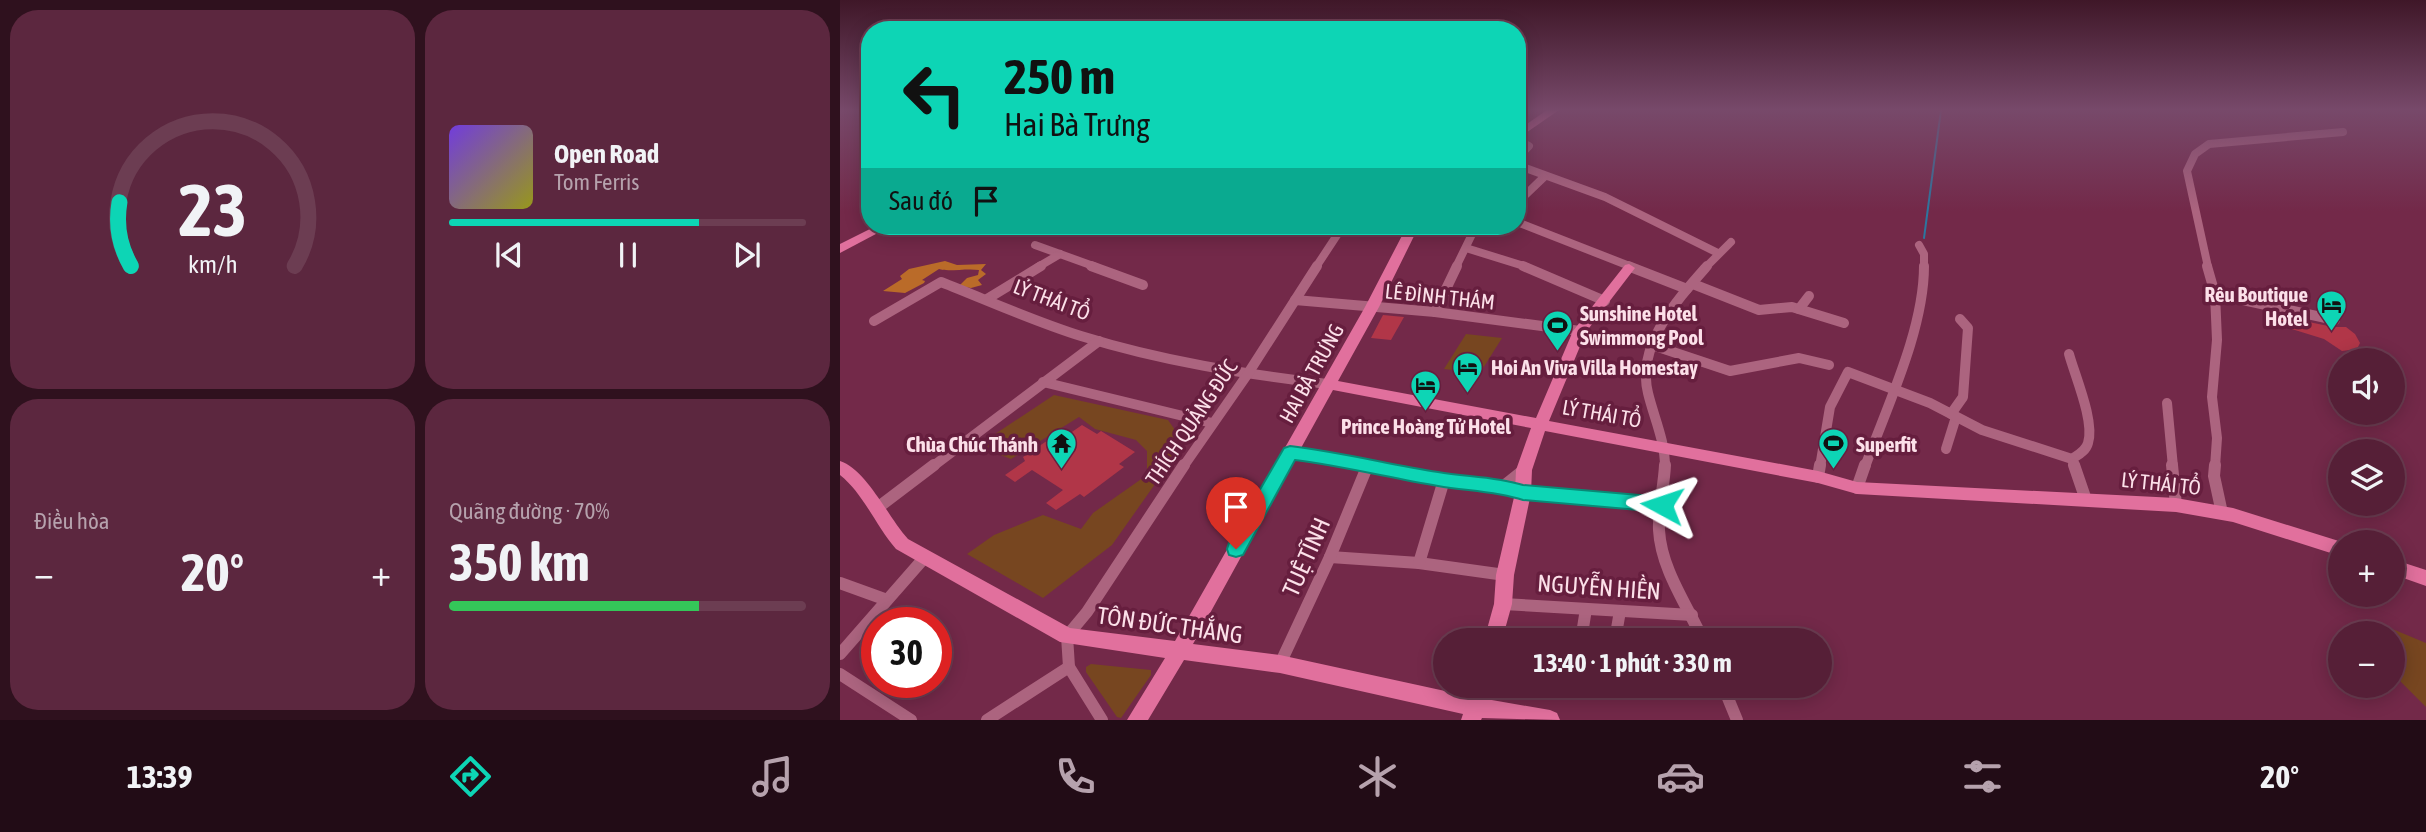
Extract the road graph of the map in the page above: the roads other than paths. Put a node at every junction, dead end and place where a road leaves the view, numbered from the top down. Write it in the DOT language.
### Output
graph roads {
  1 [pos="2213,144"];
  2 [pos="1526,168"];
  3 [pos="1544,177"];
  4 [pos="1526,194"];
  5 [pos="1526,226"];
  6 [pos="861,234"];
  7 [pos="865,235"];
  8 [pos="1337,235"];
  9 [pos="1408,235"];
  10 [pos="1472,235"];
  11 [pos="1731,242"];
  12 [pos="1035,245"];
  13 [pos="1919,245"];
  14 [pos="840,246"];
  15 [pos="1466,248"];
  16 [pos="1718,253"];
  17 [pos="1060,254"];
  18 [pos="1629,268"];
  19 [pos="1143,285"];
  20 [pos="1690,287"];
  21 [pos="2216,294"];
  22 [pos="1810,296"];
  23 [pos="987,299"];
  24 [pos="1295,300"];
  25 [pos="1605,302"];
  26 [pos="1372,307"];
  27 [pos="1799,309"];
  28 [pos="1435,312"];
  29 [pos="1960,319"];
  30 [pos="2335,320"];
  31 [pos="874,321"];
  32 [pos="1844,323"];
  33 [pos="1580,331"];
  34 [pos="1099,341"];
  35 [pos="1652,345"];
  36 [pos="2069,354"];
  37 [pos="1829,365"];
  38 [pos="1247,375"];
  39 [pos="1043,382"];
  40 [pos="1327,384"];
  41 [pos="1894,390"];
  42 [pos="2167,403"];
  43 [pos="1953,416"];
  44 [pos="1212,423"];
  45 [pos="1540,425"];
  46 [pos="1664,447"];
  47 [pos="1946,449"];
  48 [pos="1290,453"];
  49 [pos="2072,459"];
  50 [pos="840,467"];
  51 [pos="1367,467"];
  52 [pos="1524,470"];
  53 [pos="1818,477"];
  54 [pos="1444,480"];
  55 [pos="1504,486"];
  56 [pos="1857,488"];
  57 [pos="1523,492"];
  58 [pos="2086,500"];
  59 [pos="1662,505"];
  60 [pos="2176,505"];
  61 [pos="876,509"];
  62 [pos="2222,513"];
  63 [pos="2328,545"];
  64 [pos="925,557"];
  65 [pos="1330,558"];
  66 [pos="1419,563"];
  67 [pos="2405,571"];
  68 [pos="1505,575"];
  69 [pos="2426,578"];
  70 [pos="840,583"];
  71 [pos="887,600"];
  72 [pos="1503,604"];
  73 [pos="1587,609"];
  74 [pos="1620,611"];
  75 [pos="1692,615"];
  76 [pos="1496,628"];
  77 [pos="1583,628"];
  78 [pos="1617,628"];
  79 [pos="1698,628"];
  80 [pos="1067,636"];
  81 [pos="1180,650"];
  82 [pos="840,654"];
  83 [pos="1280,664"];
  84 [pos="1069,667"];
  85 [pos="840,674"];
  86 [pos="1728,698"];
  87 [pos="1473,713"];
  88 [pos="908,719"];
  89 [pos="987,720"];
  90 [pos="1102,720"];
  91 [pos="1137,720"];
  92 [pos="1550,720"];
  93 [pos="1737,720"];
  1 -- 21 [label="street"];
  2 -- 3 [label="street"];
  3 -- 4 [label="street"];
  3 -- 16 [label="street"];
  5 -- 18 [label="street"];
  6 -- 14 [label="street"];
  7 -- 14 [label="street"];
  8 -- 24 [label="street, THÍCH QUẢNG ĐỨC"];
  9 -- 26 [label="street, HAI BÀ TRƯNG"];
  10 -- 15 [label="street"];
  11 -- 16 [label="street"];
  12 -- 17 [label="street"];
  13 -- 41 [label="street"];
  15 -- 25 [label="street"];
  15 -- 28 [label="street"];
  16 -- 20 [label="street"];
  17 -- 19 [label="street"];
  17 -- 23 [label="street"];
  18 -- 20 [label="street"];
  18 -- 25 [label="street"];
  20 -- 27 [label="street"];
  20 -- 35 [label="street"];
  21 -- 30 [label="street"];
  21 -- 62 [label="street"];
  22 -- 27 [label="street"];
  23 -- 31 [label="street, LÝ THÁI TỔ"];
  23 -- 34 [label="street, LÝ THÁI TỔ"];
  24 -- 26 [label="street, LÊ ĐÌNH THÁM"];
  24 -- 38 [label="street, THÍCH QUẢNG ĐỨC"];
  25 -- 33 [label="street"];
  26 -- 28 [label="street, LÊ ĐÌNH THÁM"];
  26 -- 40 [label="street, HAI BÀ TRƯNG"];
  27 -- 32 [label="street"];
  28 -- 33 [label="street, LÊ ĐÌNH THÁM"];
  29 -- 43 [label="street"];
  33 -- 45 [label="street"];
  34 -- 38 [label="street, LÝ THÁI TỔ"];
  34 -- 39 [label="street"];
  35 -- 37 [label="street"];
  35 -- 46 [label="street"];
  36 -- 49 [label="street"];
  38 -- 40 [label="street, LÝ THÁI TỔ"];
  38 -- 44 [label="street, THÍCH QUẢNG ĐỨC"];
  39 -- 44 [label="street"];
  39 -- 61 [label="street"];
  40 -- 45 [label="street, LÝ THÁI TỔ"];
  40 -- 48 [label="street, HAI BÀ TRƯNG"];
  41 -- 43 [label="street"];
  41 -- 53 [label="street"];
  41 -- 56 [label="street"];
  42 -- 60 [label="street"];
  43 -- 47 [label="street"];
  43 -- 49 [label="street"];
  44 -- 80 [label="street, THÍCH QUẢNG ĐỨC"];
  45 -- 46 [label="street, LÝ THÁI TỔ"];
  45 -- 52 [label="street"];
  46 -- 53 [label="street, LÝ THÁI TỔ"];
  46 -- 59 [label="street"];
  48 -- 51 [label="street"];
  48 -- 81 [label="street, HAI BÀ TRƯNG"];
  49 -- 58 [label="street"];
  50 -- 61 [label="street, TÔN ĐỨC THẮNG"];
  51 -- 54 [label="street"];
  51 -- 65 [label="street, TUỆ TĨNH"];
  52 -- 55 [label="street"];
  52 -- 57 [label="street"];
  53 -- 56 [label="street, LÝ THÁI TỔ"];
  54 -- 55 [label="street"];
  54 -- 66 [label="street"];
  55 -- 57 [label="street"];
  56 -- 58 [label="street, LÝ THÁI TỔ"];
  57 -- 59 [label="street"];
  57 -- 68 [label="street"];
  58 -- 60 [label="street, LÝ THÁI TỔ"];
  59 -- 75 [label="street"];
  60 -- 62 [label="street, LÝ THÁI TỔ"];
  61 -- 64 [label="street, TÔN ĐỨC THẮNG"];
  62 -- 63 [label="street, LÝ THÁI TỔ"];
  64 -- 71 [label="street"];
  64 -- 80 [label="street, TÔN ĐỨC THẮNG"];
  65 -- 66 [label="street"];
  65 -- 83 [label="street, TUỆ TĨNH"];
  66 -- 68 [label="street"];
  67 -- 69 [label="street"];
  68 -- 72 [label="street"];
  70 -- 71 [label="street"];
  71 -- 82 [label="street"];
  72 -- 73 [label="street, NGUYỄN HIỀN"];
  72 -- 76 [label="street"];
  73 -- 74 [label="street, NGUYỄN HIỀN"];
  73 -- 77 [label="street"];
  74 -- 75 [label="street, NGUYỄN HIỀN"];
  74 -- 78 [label="street"];
  75 -- 79 [label="street"];
  80 -- 81 [label="street, TÔN ĐỨC THẮNG"];
  80 -- 84 [label="street"];
  81 -- 83 [label="street, TÔN ĐỨC THẮNG"];
  81 -- 91 [label="street, HAI BÀ TRƯNG"];
  83 -- 87 [label="street, TÔN ĐỨC THẮNG"];
  84 -- 89 [label="street"];
  84 -- 90 [label="street"];
  85 -- 88 [label="street"];
  86 -- 93 [label="street"];
  87 -- 92 [label="street, TÔN ĐỨC THẮNG"];
}
